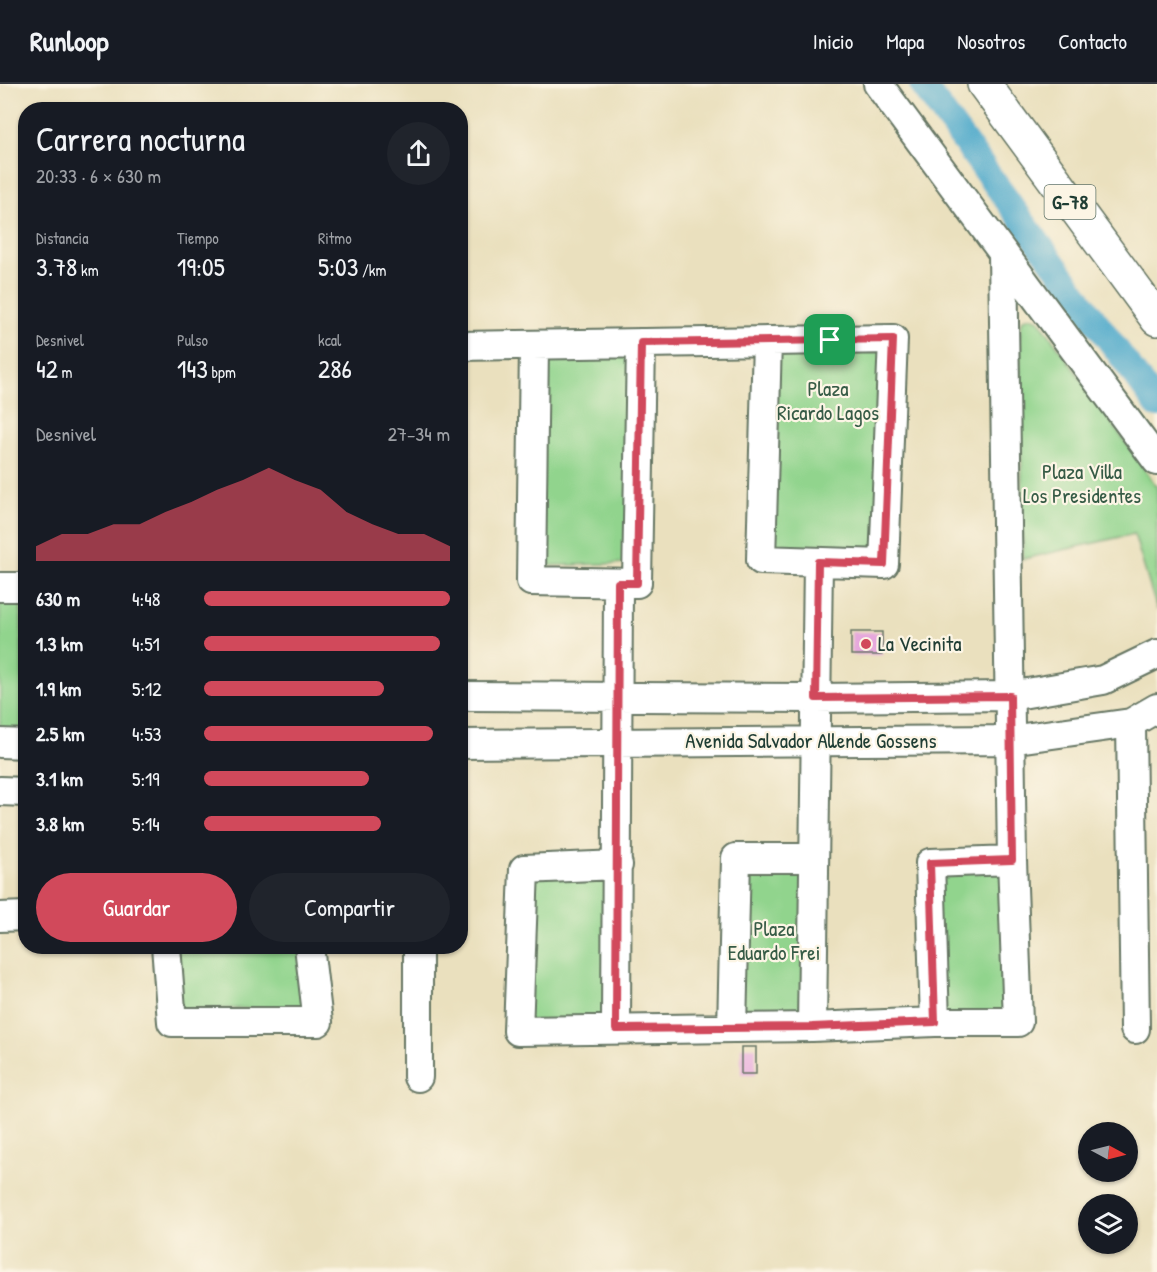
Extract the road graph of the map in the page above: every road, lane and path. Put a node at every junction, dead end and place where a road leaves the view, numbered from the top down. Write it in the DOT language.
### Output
graph roads {
  1 [pos="878,84"];
  2 [pos="984,84"];
  3 [pos="1004,254"];
  4 [pos="1157,319"];
  5 [pos="767,341"];
  6 [pos="641,343"];
  7 [pos="534,345"];
  8 [pos="468,346"];
  9 [pos="1157,461"];
  10 [pos="818,562"];
  11 [pos="618,583"];
  12 [pos="0,587"];
  13 [pos="18,587"];
  14 [pos="1157,654"];
  15 [pos="468,696"];
  16 [pos="1010,696"];
  17 [pos="618,698"];
  18 [pos="816,698"];
  19 [pos="1157,708"];
  20 [pos="1131,723"];
  21 [pos="1010,740"];
  22 [pos="816,741"];
  23 [pos="0,743"];
  24 [pos="618,743"];
  25 [pos="18,744"];
  26 [pos="468,744"];
  27 [pos="0,791"];
  28 [pos="18,792"];
  29 [pos="814,858"];
  30 [pos="1012,860"];
  31 [pos="618,865"];
  32 [pos="18,916"];
  33 [pos="0,917"];
  34 [pos="167,954"];
  35 [pos="310,954"];
  36 [pos="418,954"];
  37 [pos="935,1022"];
  38 [pos="812,1027"];
  39 [pos="732,1028"];
  40 [pos="616,1029"];
  41 [pos="1135,1029"];
  42 [pos="418,1077"];
  1 -- 3 [label="street"];
  2 -- 4 [label="main road, G-78"];
  3 -- 9 [label="street"];
  3 -- 16 [label="street"];
  5 -- 6 [label="street"];
  5 -- 10 [label="street"];
  5 -- 10 [label="street"];
  6 -- 7 [label="street"];
  6 -- 11 [label="street"];
  7 -- 8 [label="street"];
  7 -- 11 [label="street"];
  10 -- 18 [label="street"];
  11 -- 17 [label="street"];
  12 -- 13 [label="street"];
  14 -- 16 [label="street, Avenida Salvador Allende Gossens"];
  15 -- 17 [label="street, Avenida Salvador Allende Gossens"];
  16 -- 18 [label="street, Avenida Salvador Allende Gossens"];
  16 -- 21 [label="street"];
  17 -- 18 [label="street, Avenida Salvador Allende Gossens"];
  17 -- 24 [label="street"];
  18 -- 22 [label="street"];
  19 -- 20 [label="street, Avenida Salvador Allende Gossens"];
  20 -- 21 [label="street, Avenida Salvador Allende Gossens"];
  20 -- 41 [label="street"];
  21 -- 22 [label="street, Avenida Salvador Allende Gossens"];
  21 -- 30 [label="street"];
  22 -- 24 [label="street, Avenida Salvador Allende Gossens"];
  22 -- 29 [label="street"];
  23 -- 25 [label="street"];
  24 -- 26 [label="street, Avenida Salvador Allende Gossens"];
  24 -- 31 [label="street"];
  27 -- 28 [label="street"];
  29 -- 38 [label="street"];
  29 -- 39 [label="street"];
  30 -- 37 [label="street"];
  30 -- 37 [label="street"];
  31 -- 40 [label="street"];
  31 -- 40 [label="street"];
  32 -- 33 [label="street"];
  34 -- 35 [label="street"];
  36 -- 42 [label="street"];
  37 -- 38 [label="street"];
  38 -- 39 [label="street"];
  39 -- 40 [label="street"];
}
